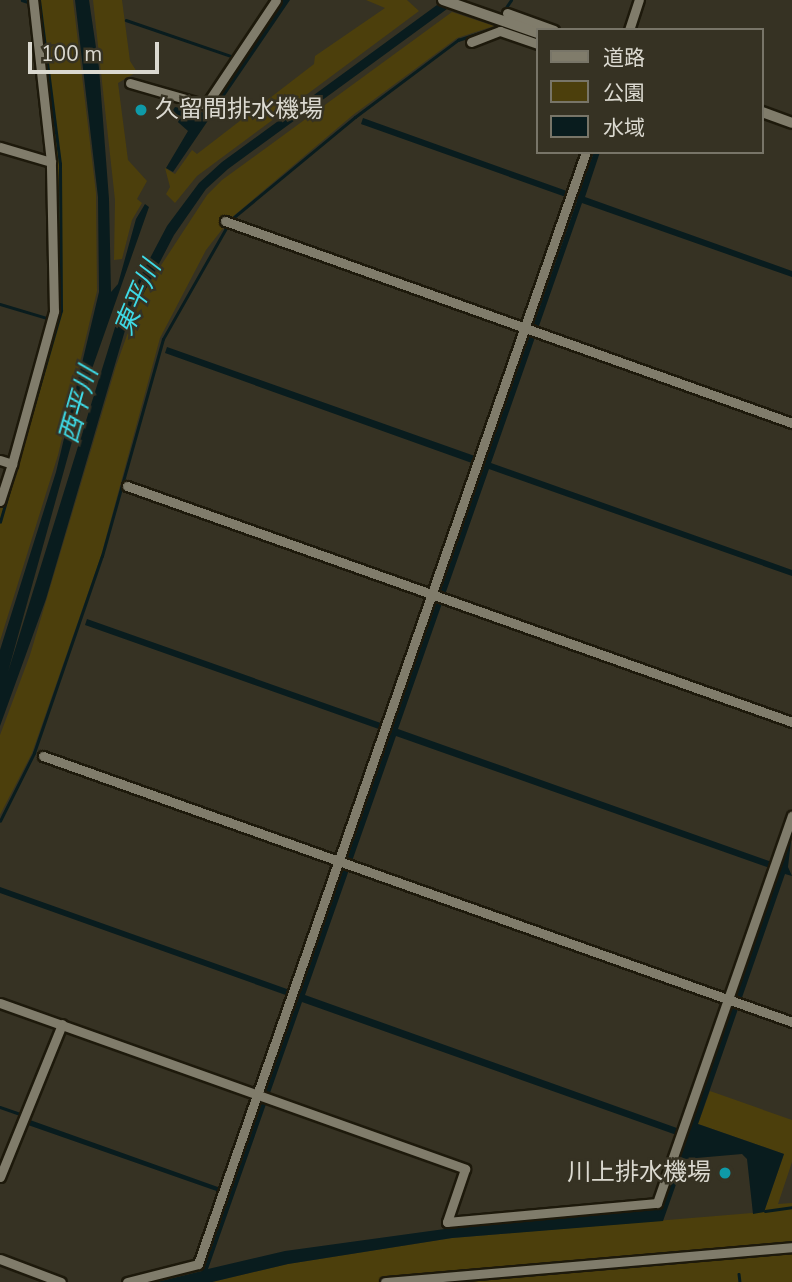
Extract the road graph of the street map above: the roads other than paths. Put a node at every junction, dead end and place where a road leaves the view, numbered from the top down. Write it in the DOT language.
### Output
graph roads {
  1 [pos="33,0"];
  2 [pos="276,0"];
  3 [pos="443,0"];
  4 [pos="639,0"];
  5 [pos="507,13"];
  6 [pos="548,28"];
  7 [pos="630,28"];
  8 [pos="536,32"];
  9 [pos="471,42"];
  10 [pos="536,43"];
  11 [pos="130,83"];
  12 [pos="764,113"];
  13 [pos="792,123"];
  14 [pos="0,147"];
  15 [pos="585,154"];
  16 [pos="51,162"];
  17 [pos="225,221"];
  18 [pos="531,330"];
  19 [pos="792,423"];
  20 [pos="0,460"];
  21 [pos="12,464"];
  22 [pos="127,486"];
  23 [pos="0,501"];
  24 [pos="438,597"];
  25 [pos="792,722"];
  26 [pos="43,756"];
  27 [pos="792,816"];
  28 [pos="345,862"];
  29 [pos="727,1000"];
  30 [pos="0,1003"];
  31 [pos="792,1022"];
  32 [pos="62,1024"];
  33 [pos="258,1094"];
  34 [pos="0,1177"];
  35 [pos="792,1247"];
  36 [pos="0,1259"];
  37 [pos="61,1282"];
  38 [pos="127,1282"];
  39 [pos="386,1282"];
  1 -- 16 [label="street"];
  2 -- 11 [label="street"];
  3 -- 8 [label="street"];
  4 -- 7 [label="street"];
  5 -- 6 [label="street"];
  9 -- 10 [label="street"];
  12 -- 13 [label="street"];
  14 -- 16 [label="street"];
  15 -- 18 [label="street"];
  16 -- 21 [label="street"];
  17 -- 18 [label="street"];
  18 -- 19 [label="street"];
  18 -- 24 [label="street"];
  20 -- 21 [label="street"];
  21 -- 23 [label="street"];
  22 -- 24 [label="street"];
  24 -- 25 [label="street"];
  24 -- 28 [label="street"];
  26 -- 28 [label="street"];
  27 -- 29 [label="street"];
  28 -- 29 [label="street"];
  28 -- 33 [label="street"];
  29 -- 31 [label="street"];
  29 -- 33 [label="street"];
  30 -- 32 [label="street"];
  32 -- 33 [label="street"];
  32 -- 34 [label="street"];
  33 -- 38 [label="street"];
  35 -- 39 [label="street"];
  36 -- 37 [label="street"];
}
